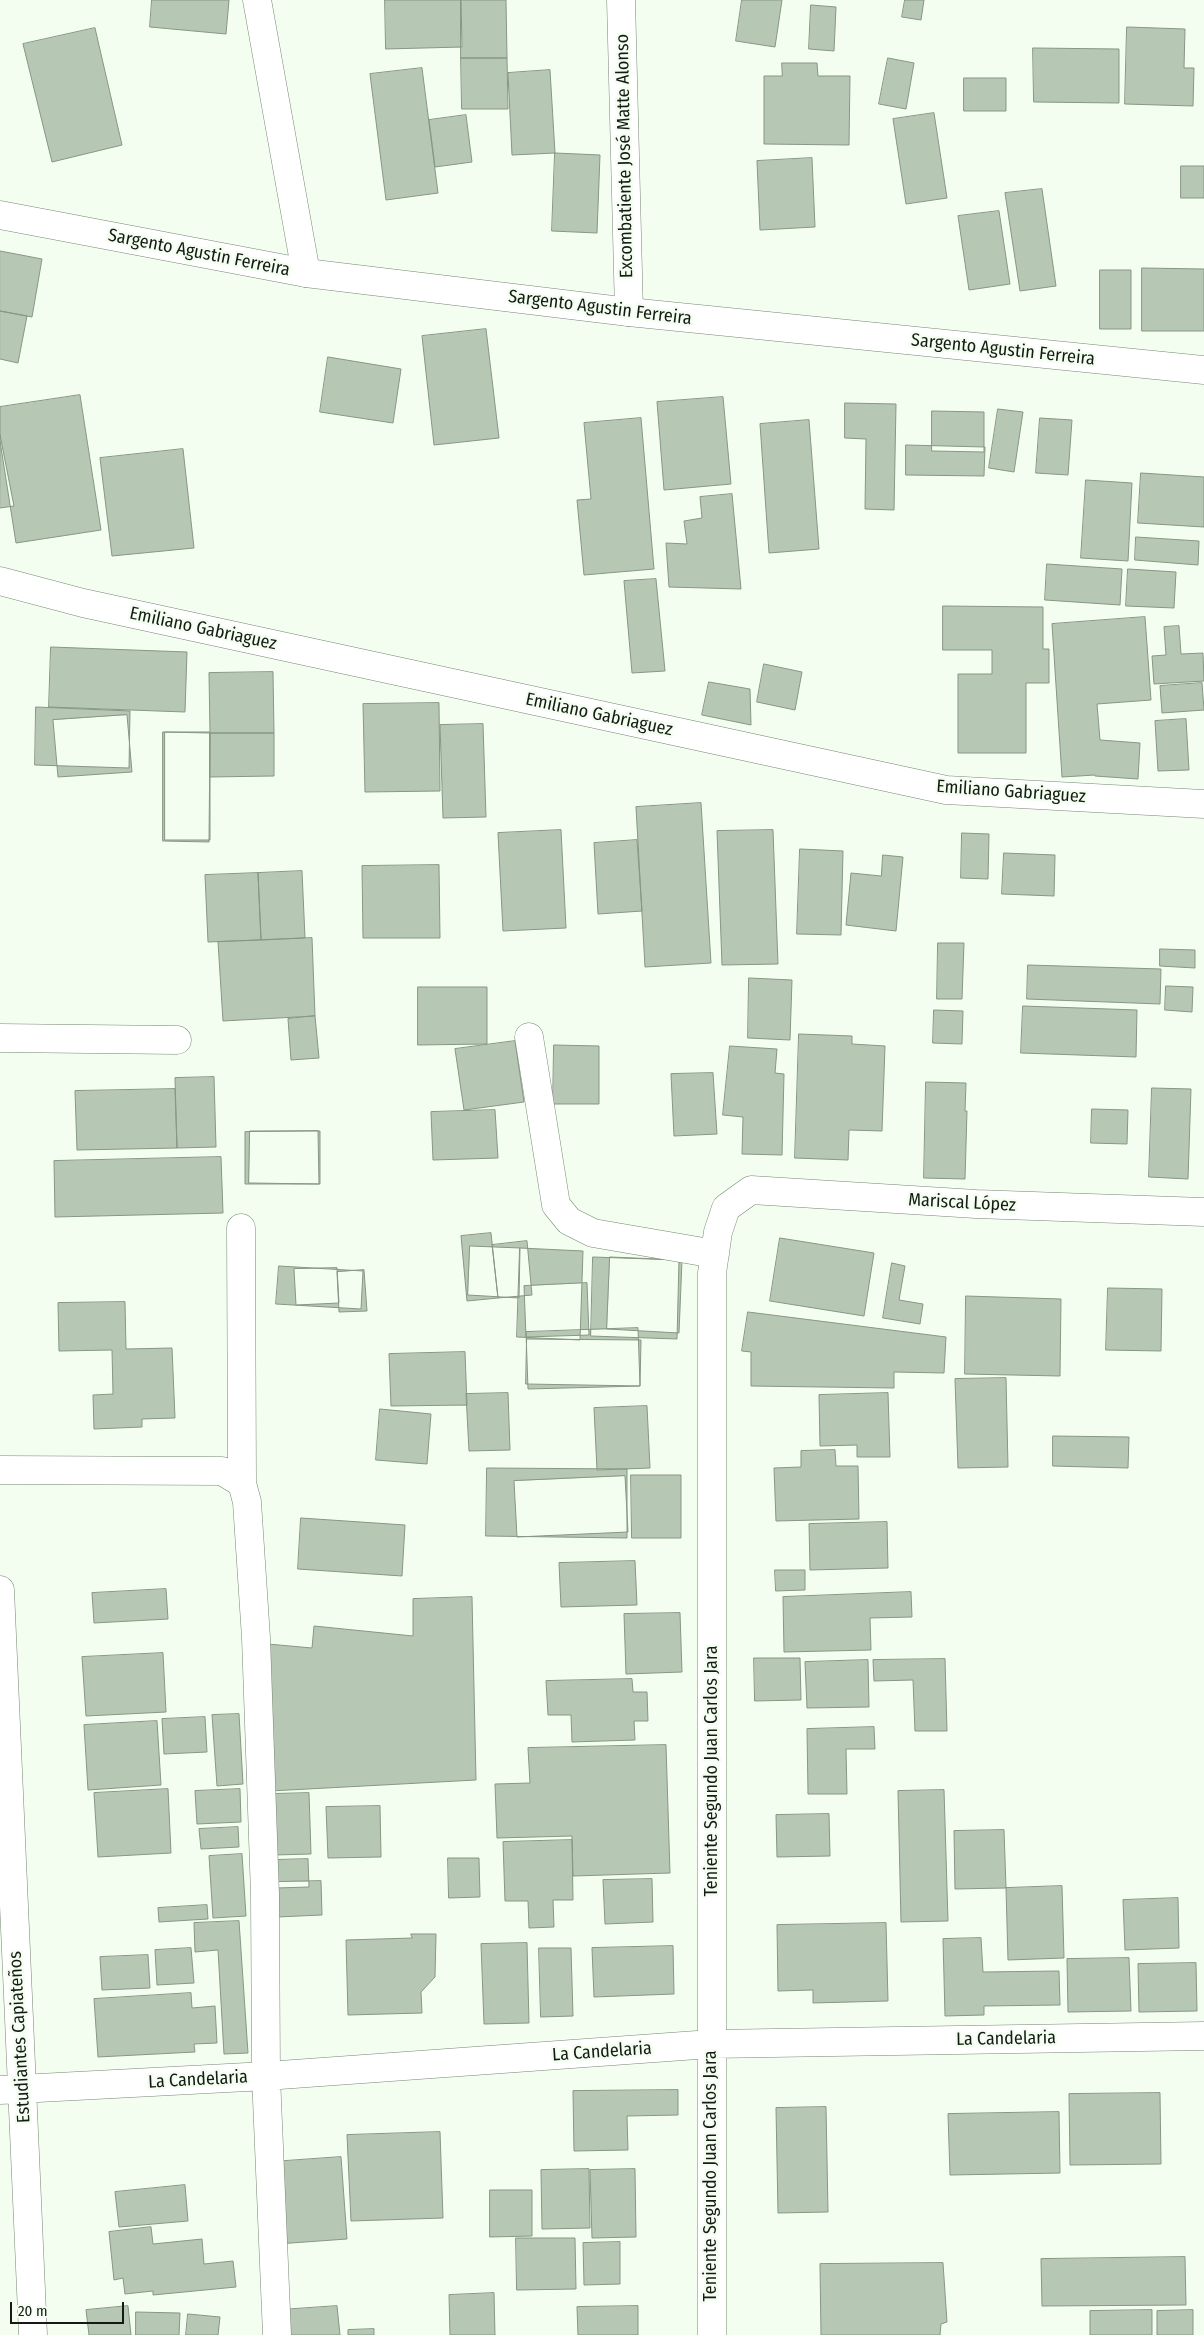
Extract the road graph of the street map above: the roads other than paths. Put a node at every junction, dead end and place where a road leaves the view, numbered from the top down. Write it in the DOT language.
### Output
graph roads {
  1 [pos="257,0"];
  2 [pos="621,0"];
  3 [pos="0,215"];
  4 [pos="306,273"];
  5 [pos="629,312"];
  6 [pos="1204,370"];
  7 [pos="0,581"];
  8 [pos="1204,804"];
  9 [pos="529,1037"];
  10 [pos="0,1038"];
  11 [pos="177,1040"];
  12 [pos="726,1208"];
  13 [pos="1204,1212"];
  14 [pos="241,1228"];
  15 [pos="715,1254"];
  16 [pos="0,1470"];
  17 [pos="242,1483"];
  18 [pos="0,1590"];
  19 [pos="1204,2036"];
  20 [pos="711,2044"];
  21 [pos="266,2076"];
  22 [pos="11,2090"];
  23 [pos="33,2335"];
  24 [pos="277,2335"];
  25 [pos="712,2335"];
  1 -- 4 [label="street"];
  2 -- 5 [label="street, Excombatiente José Matte Alonso"];
  3 -- 4 [label="street, Sargento Agustin Ferreira"];
  4 -- 5 [label="street, Sargento Agustin Ferreira"];
  5 -- 6 [label="street, Sargento Agustin Ferreira"];
  7 -- 8 [label="street, Emiliano Gabriaguez"];
  9 -- 15 [label="street"];
  10 -- 11 [label="street"];
  12 -- 13 [label="street, Mariscal López"];
  12 -- 15 [label="street, Teniente Segundo Juan Carlos Jara"];
  14 -- 17 [label="street"];
  15 -- 20 [label="street, Teniente Segundo Juan Carlos Jara"];
  16 -- 17 [label="street"];
  17 -- 21 [label="street"];
  18 -- 22 [label="street, Estudiantes Capiateños"];
  19 -- 20 [label="street, La Candelaria"];
  20 -- 21 [label="street, La Candelaria"];
  20 -- 25 [label="street, Teniente Segundo Juan Carlos Jara"];
  21 -- 22 [label="street, La Candelaria"];
  21 -- 24 [label="street"];
  22 -- 23 [label="street, Estudiantes Capiateños"];
}
